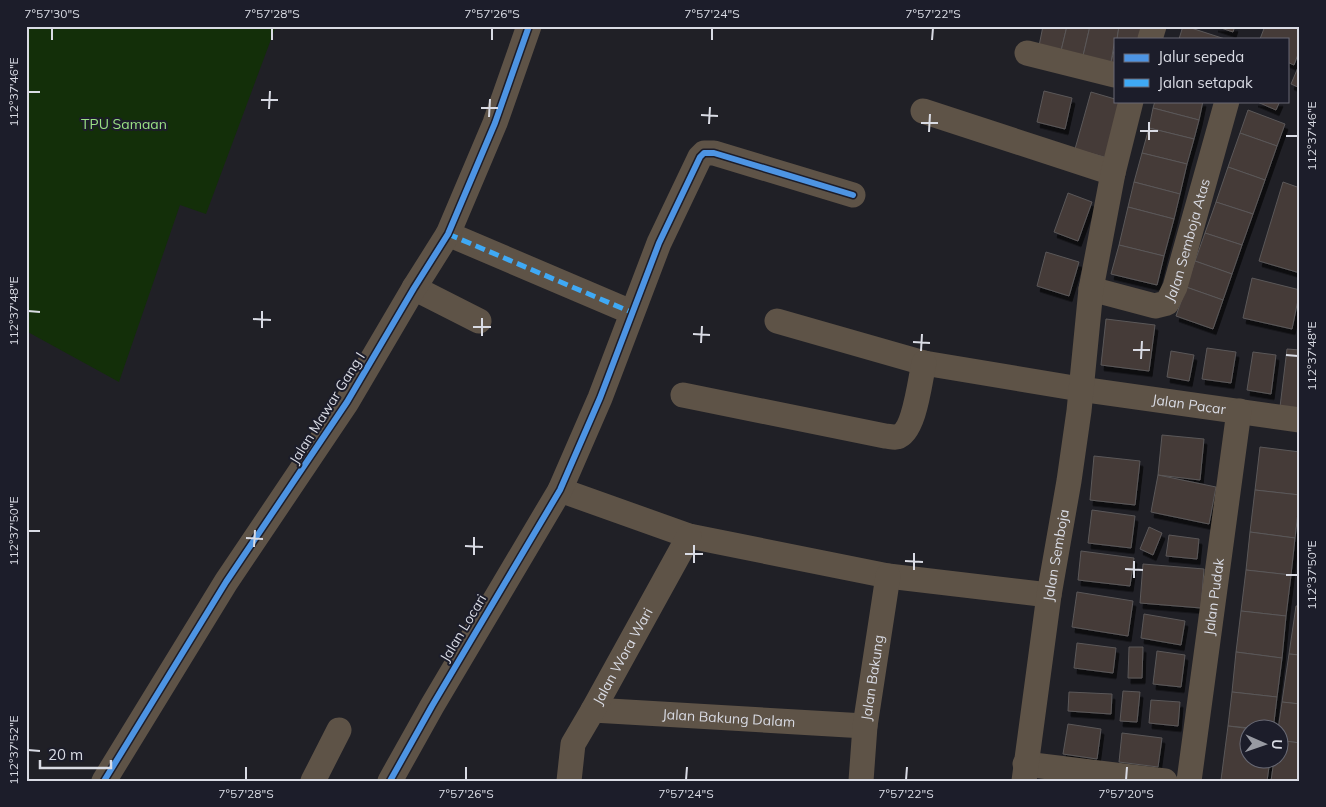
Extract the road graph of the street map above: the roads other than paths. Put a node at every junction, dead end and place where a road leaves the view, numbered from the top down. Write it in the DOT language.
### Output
graph roads {
  1 [pos="529,26"];
  2 [pos="1154,26"];
  3 [pos="1150,38"];
  4 [pos="1027,53"];
  5 [pos="1114,75"];
  6 [pos="1131,102"];
  7 [pos="1227,102"];
  8 [pos="923,111"];
  9 [pos="1113,173"];
  10 [pos="854,195"];
  11 [pos="448,234"];
  12 [pos="414,288"];
  13 [pos="1091,289"];
  14 [pos="631,312"];
  15 [pos="479,321"];
  16 [pos="777,321"];
  17 [pos="924,363"];
  18 [pos="1080,389"];
  19 [pos="683,395"];
  20 [pos="1239,411"];
  21 [pos="1300,420"];
  22 [pos="560,490"];
  23 [pos="689,536"];
  24 [pos="888,576"];
  25 [pos="1049,595"];
  26 [pos="593,710"];
  27 [pos="865,726"];
  28 [pos="339,730"];
  29 [pos="1024,773"];
  30 [pos="104,781"];
  31 [pos="313,781"];
  32 [pos="390,781"];
  33 [pos="569,781"];
  34 [pos="861,781"];
  35 [pos="1165,781"];
  36 [pos="1189,781"];
  1 -- 11 [label="street, Jalan Mawar Gang I"];
  2 -- 3 [label="street"];
  4 -- 5 [label="street"];
  6 -- 9 [label="street"];
  7 -- 13 [label="street, Jalan Semboja Atas"];
  8 -- 9 [label="street"];
  9 -- 13 [label="street"];
  10 -- 14 [label="street, Jalan Locari"];
  11 -- 12 [label="street, Jalan Mawar Gang I"];
  11 -- 14 [label="street"];
  12 -- 15 [label="street"];
  12 -- 30 [label="street, Jalan Mawar Gang I"];
  13 -- 18 [label="street, Jalan Semboja"];
  14 -- 22 [label="street, Jalan Locari"];
  16 -- 17 [label="street, Jalan Pacar"];
  17 -- 18 [label="street, Jalan Pacar"];
  17 -- 19 [label="street"];
  18 -- 20 [label="street, Jalan Pacar"];
  18 -- 25 [label="street, Jalan Semboja"];
  20 -- 21 [label="street, Jalan Pacar"];
  20 -- 36 [label="street, Jalan Pudak"];
  22 -- 23 [label="street"];
  22 -- 32 [label="street, Jalan Locari"];
  23 -- 24 [label="street"];
  23 -- 26 [label="street, Jalan Wora Wari"];
  24 -- 25 [label="street"];
  24 -- 27 [label="street, Jalan Bakung"];
  25 -- 29 [label="street, Jalan Semboja"];
  26 -- 27 [label="street, Jalan Bakung Dalam"];
  26 -- 33 [label="street, Jalan Wora Wari"];
  27 -- 34 [label="street, Jalan Bakung"];
  28 -- 31 [label="street"];
  29 -- 35 [label="street"];
}
